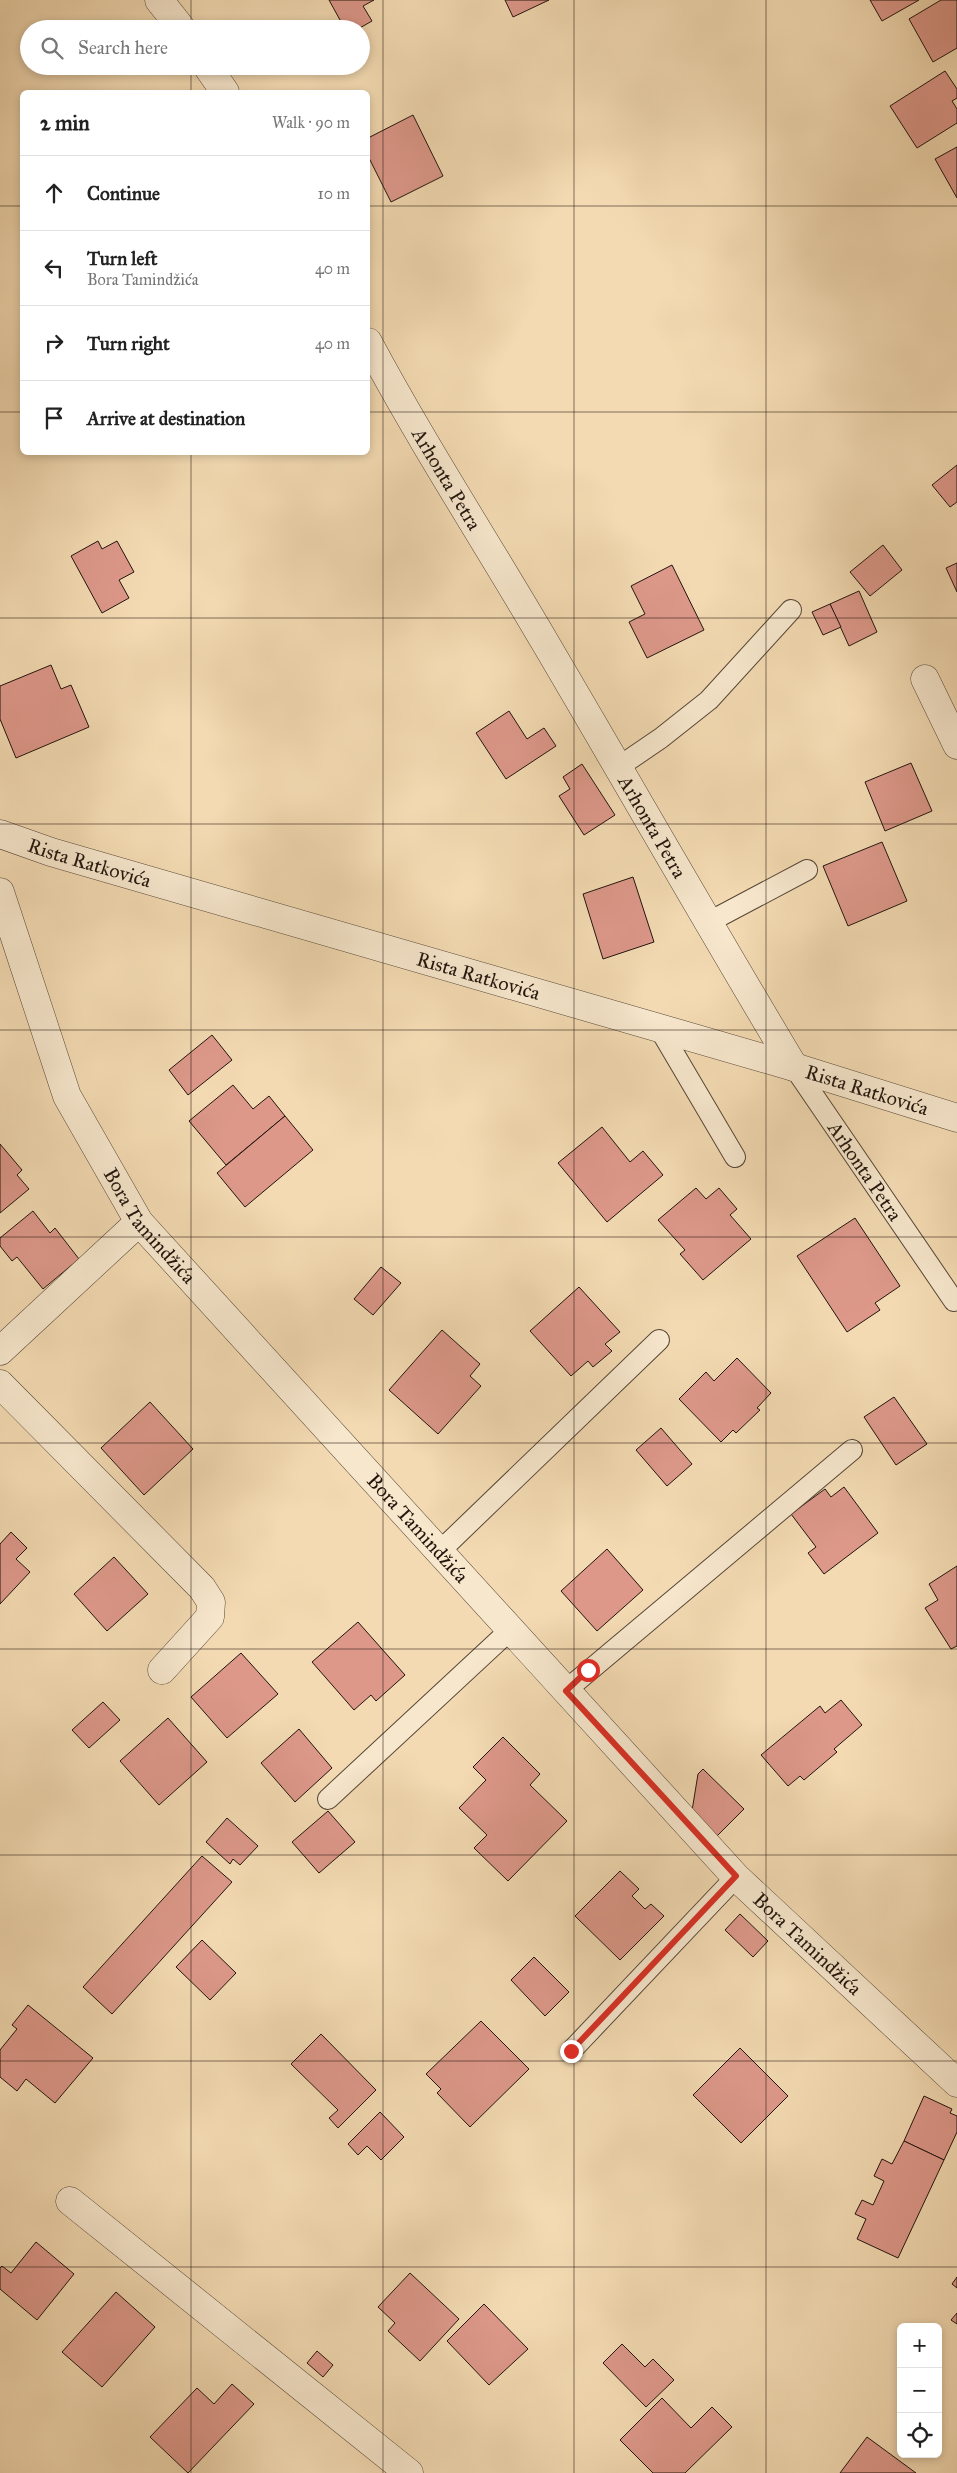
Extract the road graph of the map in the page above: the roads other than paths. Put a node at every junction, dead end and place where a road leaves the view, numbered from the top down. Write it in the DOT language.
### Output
graph roads {
  1 [pos="159,0"];
  2 [pos="175,20"];
  3 [pos="213,75"];
  4 [pos="224,90"];
  5 [pos="370,346"];
  6 [pos="791,610"];
  7 [pos="925,679"];
  8 [pos="957,745"];
  9 [pos="617,768"];
  10 [pos="0,834"];
  11 [pos="807,870"];
  12 [pos="0,892"];
  13 [pos="707,923"];
  14 [pos="659,1028"];
  15 [pos="794,1066"];
  16 [pos="957,1118"];
  17 [pos="735,1157"];
  18 [pos="139,1222"];
  19 [pos="954,1301"];
  20 [pos="659,1340"];
  21 [pos="0,1351"];
  22 [pos="0,1384"];
  23 [pos="852,1450"];
  24 [pos="439,1552"];
  25 [pos="510,1630"];
  26 [pos="162,1670"];
  27 [pos="566,1691"];
  28 [pos="328,1799"];
  29 [pos="736,1876"];
  30 [pos="571,2051"];
  31 [pos="957,2083"];
  32 [pos="70,2200"];
  33 [pos="409,2473"];
  1 -- 2 [label="street"];
  3 -- 4 [label="street"];
  5 -- 9 [label="street, Arhonta Petra"];
  6 -- 9 [label="lane"];
  7 -- 8 [label="street"];
  9 -- 13 [label="street, Arhonta Petra"];
  10 -- 14 [label="street, Rista Ratkovića"];
  11 -- 13 [label="lane"];
  12 -- 18 [label="street, Bora Tamindžića"];
  13 -- 15 [label="street, Arhonta Petra"];
  14 -- 15 [label="street, Rista Ratkovića"];
  14 -- 17 [label="lane"];
  15 -- 16 [label="street, Rista Ratkovića"];
  15 -- 19 [label="lane, Arhonta Petra"];
  18 -- 21 [label="street"];
  18 -- 24 [label="street, Bora Tamindžića"];
  20 -- 24 [label="lane"];
  22 -- 26 [label="street"];
  23 -- 27 [label="lane"];
  24 -- 25 [label="street, Bora Tamindžića"];
  25 -- 27 [label="street, Bora Tamindžića"];
  25 -- 28 [label="lane"];
  27 -- 29 [label="street, Bora Tamindžića"];
  29 -- 30 [label="lane"];
  29 -- 31 [label="street, Bora Tamindžića"];
  32 -- 33 [label="street"];
}
